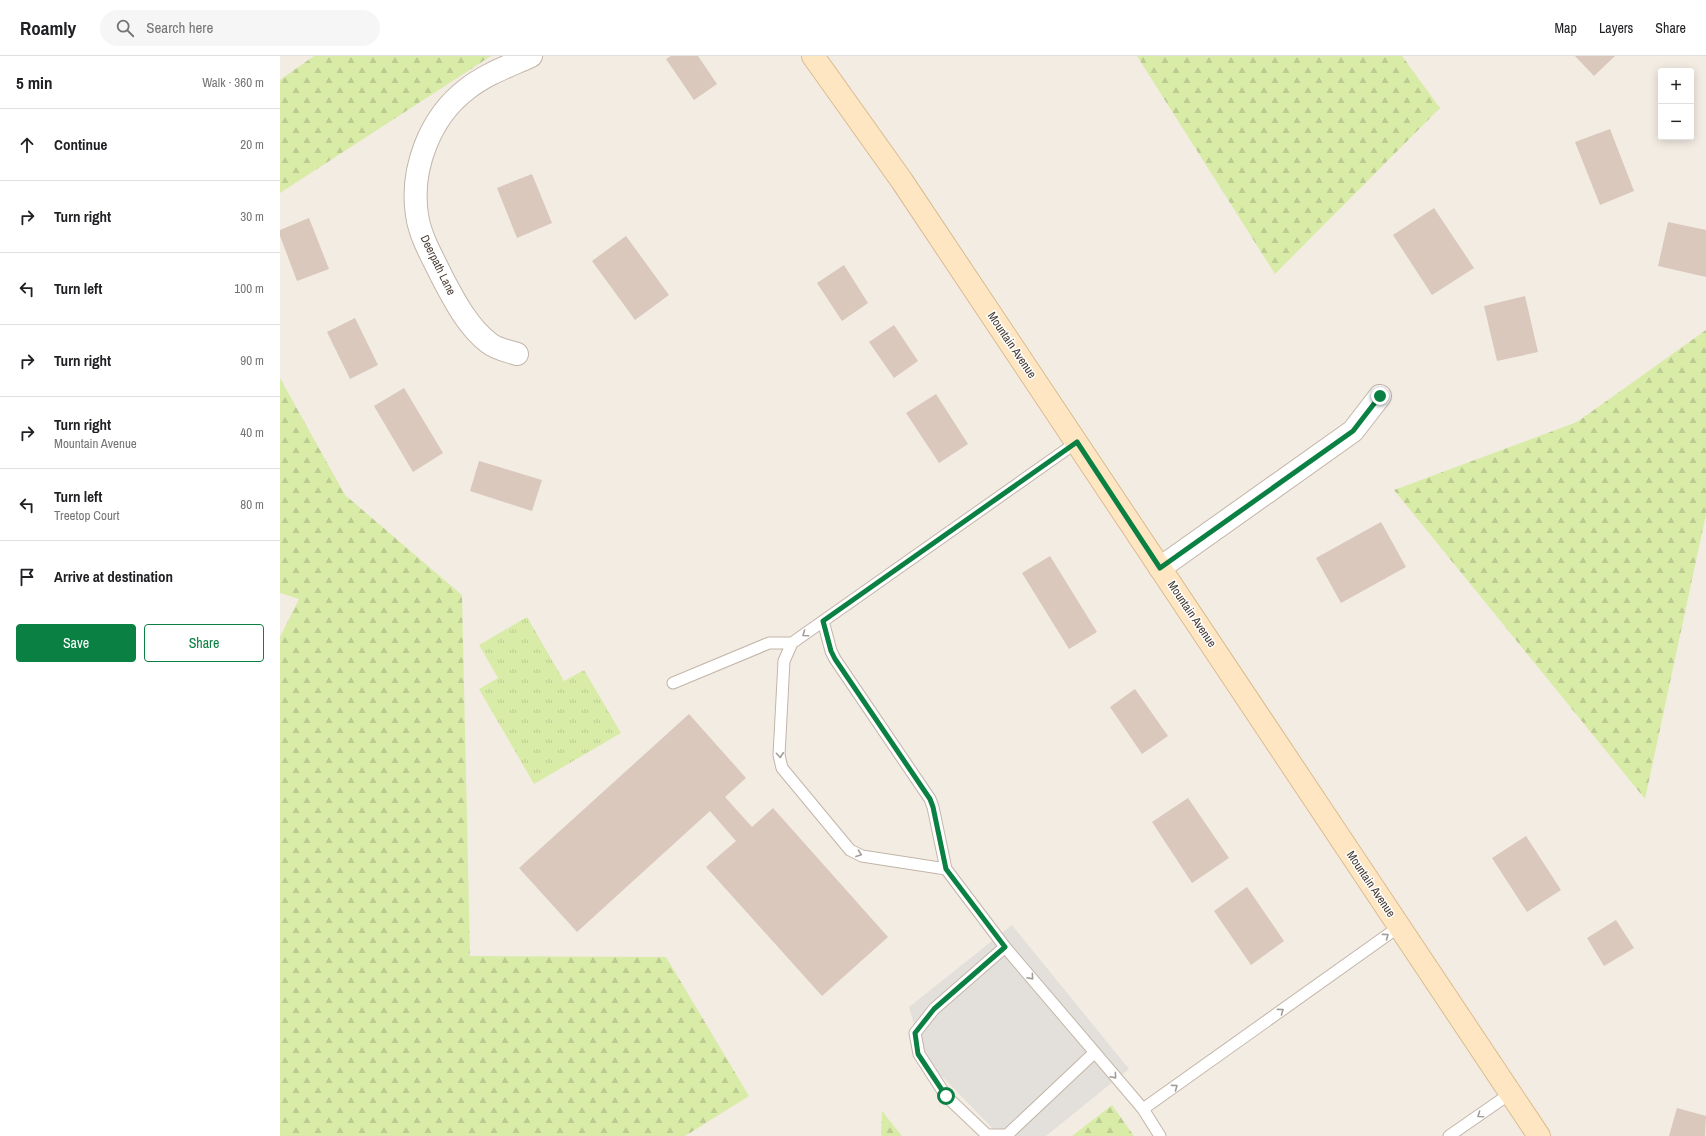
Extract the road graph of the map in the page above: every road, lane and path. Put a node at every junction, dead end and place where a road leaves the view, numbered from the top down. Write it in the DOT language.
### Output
graph roads {
  1 [pos="531,56"];
  2 [pos="813,56"];
  3 [pos="517,354"];
  4 [pos="1380,396"];
  5 [pos="1077,442"];
  6 [pos="1160,568"];
  7 [pos="823,621"];
  8 [pos="792,643"];
  9 [pos="673,683"];
  10 [pos="946,869"];
  11 [pos="1400,926"];
  12 [pos="1005,947"];
  13 [pos="1094,1053"];
  14 [pos="1511,1093"];
  15 [pos="1143,1110"];
  16 [pos="1160,1136"];
  17 [pos="1449,1136"];
  18 [pos="1539,1136"];
  1 -- 3 [label="street, Deerpath Lane"];
  2 -- 5 [label="main road, Mountain Avenue"];
  4 -- 6 [label="street"];
  5 -- 6 [label="main road, Mountain Avenue"];
  5 -- 7 [label="lane"];
  6 -- 11 [label="main road, Mountain Avenue"];
  7 -- 8 [label="lane, one-way"];
  7 -- 10 [label="lane"];
  8 -- 9 [label="lane"];
  8 -- 10 [label="lane, one-way"];
  10 -- 12 [label="lane"];
  11 -- 14 [label="main road, Mountain Avenue"];
  15 -- 11 [label="lane, one-way"];
  12 -- 13 [label="lane, one-way"];
  12 -- 13 [label="lane"];
  13 -- 15 [label="lane, one-way"];
  14 -- 17 [label="lane, one-way"];
  14 -- 18 [label="main road, Mountain Avenue"];
  15 -- 16 [label="lane"];
}
